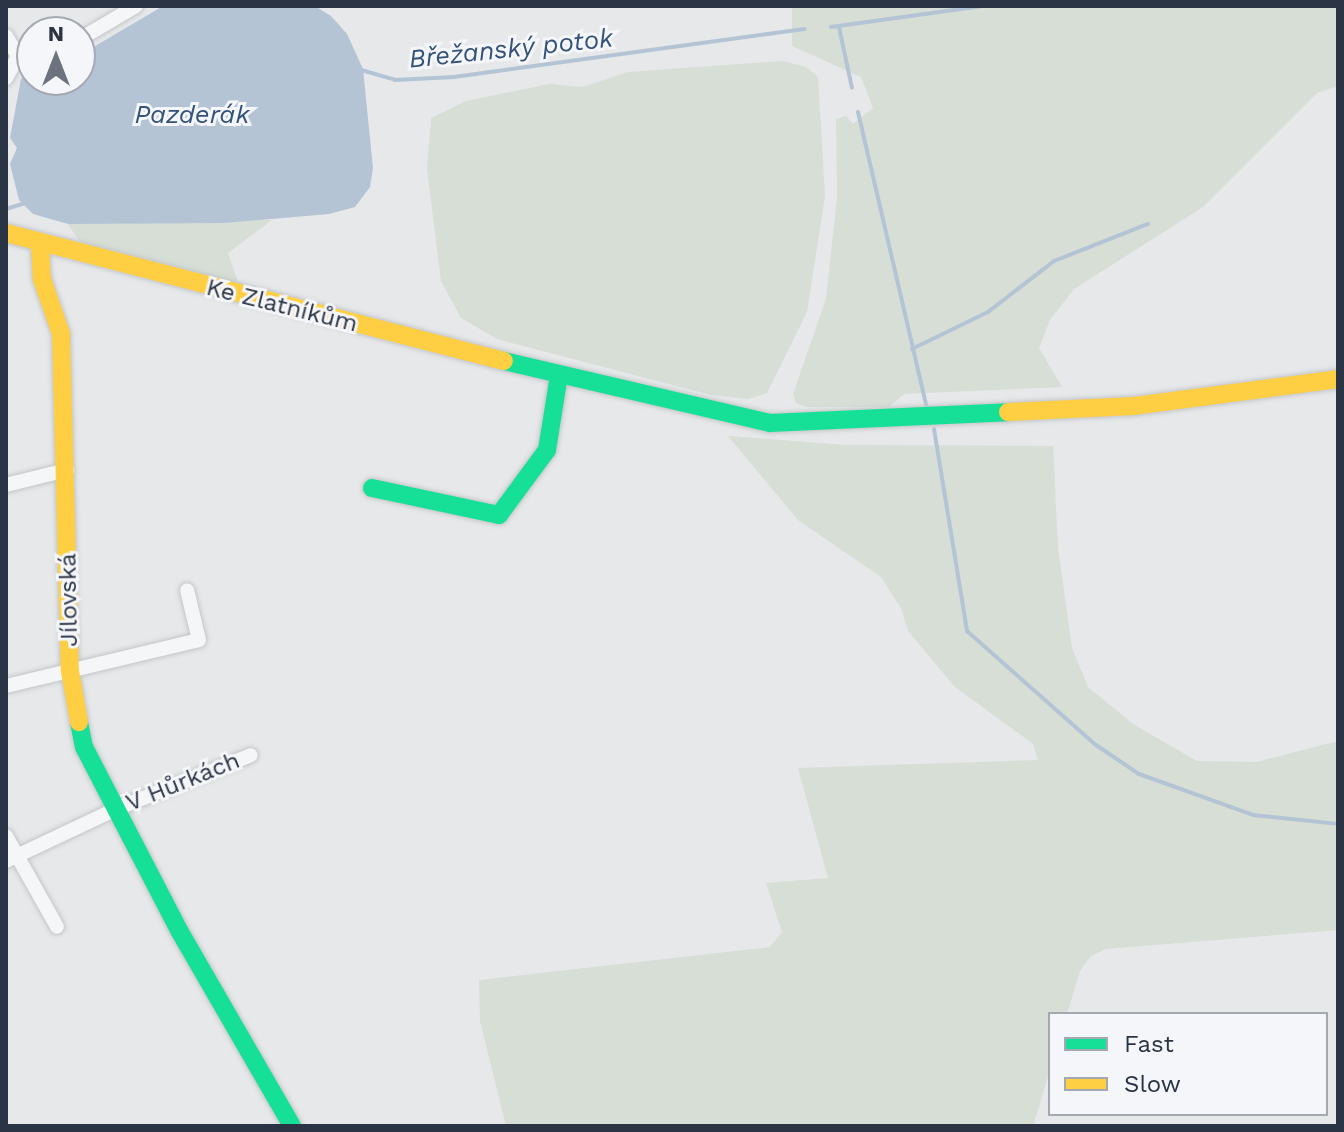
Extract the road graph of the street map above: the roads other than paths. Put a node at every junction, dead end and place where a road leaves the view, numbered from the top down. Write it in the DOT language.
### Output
graph roads {
  1 [pos="136,6"];
  2 [pos="96,30"];
  3 [pos="6,233"];
  4 [pos="40,245"];
  5 [pos="559,375"];
  6 [pos="1338,379"];
  7 [pos="67,470"];
  8 [pos="6,485"];
  9 [pos="372,488"];
  10 [pos="187,590"];
  11 [pos="70,671"];
  12 [pos="6,686"];
  13 [pos="251,755"];
  14 [pos="116,809"];
  15 [pos="6,836"];
  16 [pos="11,859"];
  17 [pos="57,927"];
  18 [pos="292,1126"];
  1 -- 2 [label="street"];
  3 -- 4 [label="main road, Ke Zlatníkům"];
  4 -- 5 [label="main road, Ke Zlatníkům"];
  4 -- 7 [label="main road, Jílovská"];
  5 -- 6 [label="main road, Ke Zlatníkům"];
  5 -- 9 [label="main road"];
  7 -- 8 [label="street"];
  7 -- 11 [label="main road, Jílovská"];
  10 -- 11 [label="street"];
  11 -- 12 [label="street"];
  11 -- 14 [label="main road, Jílovská"];
  13 -- 14 [label="street, V Hůrkách"];
  14 -- 16 [label="street, V Hůrkách"];
  14 -- 18 [label="main road, Jílovská"];
  15 -- 16 [label="street"];
  16 -- 17 [label="street"];
}
